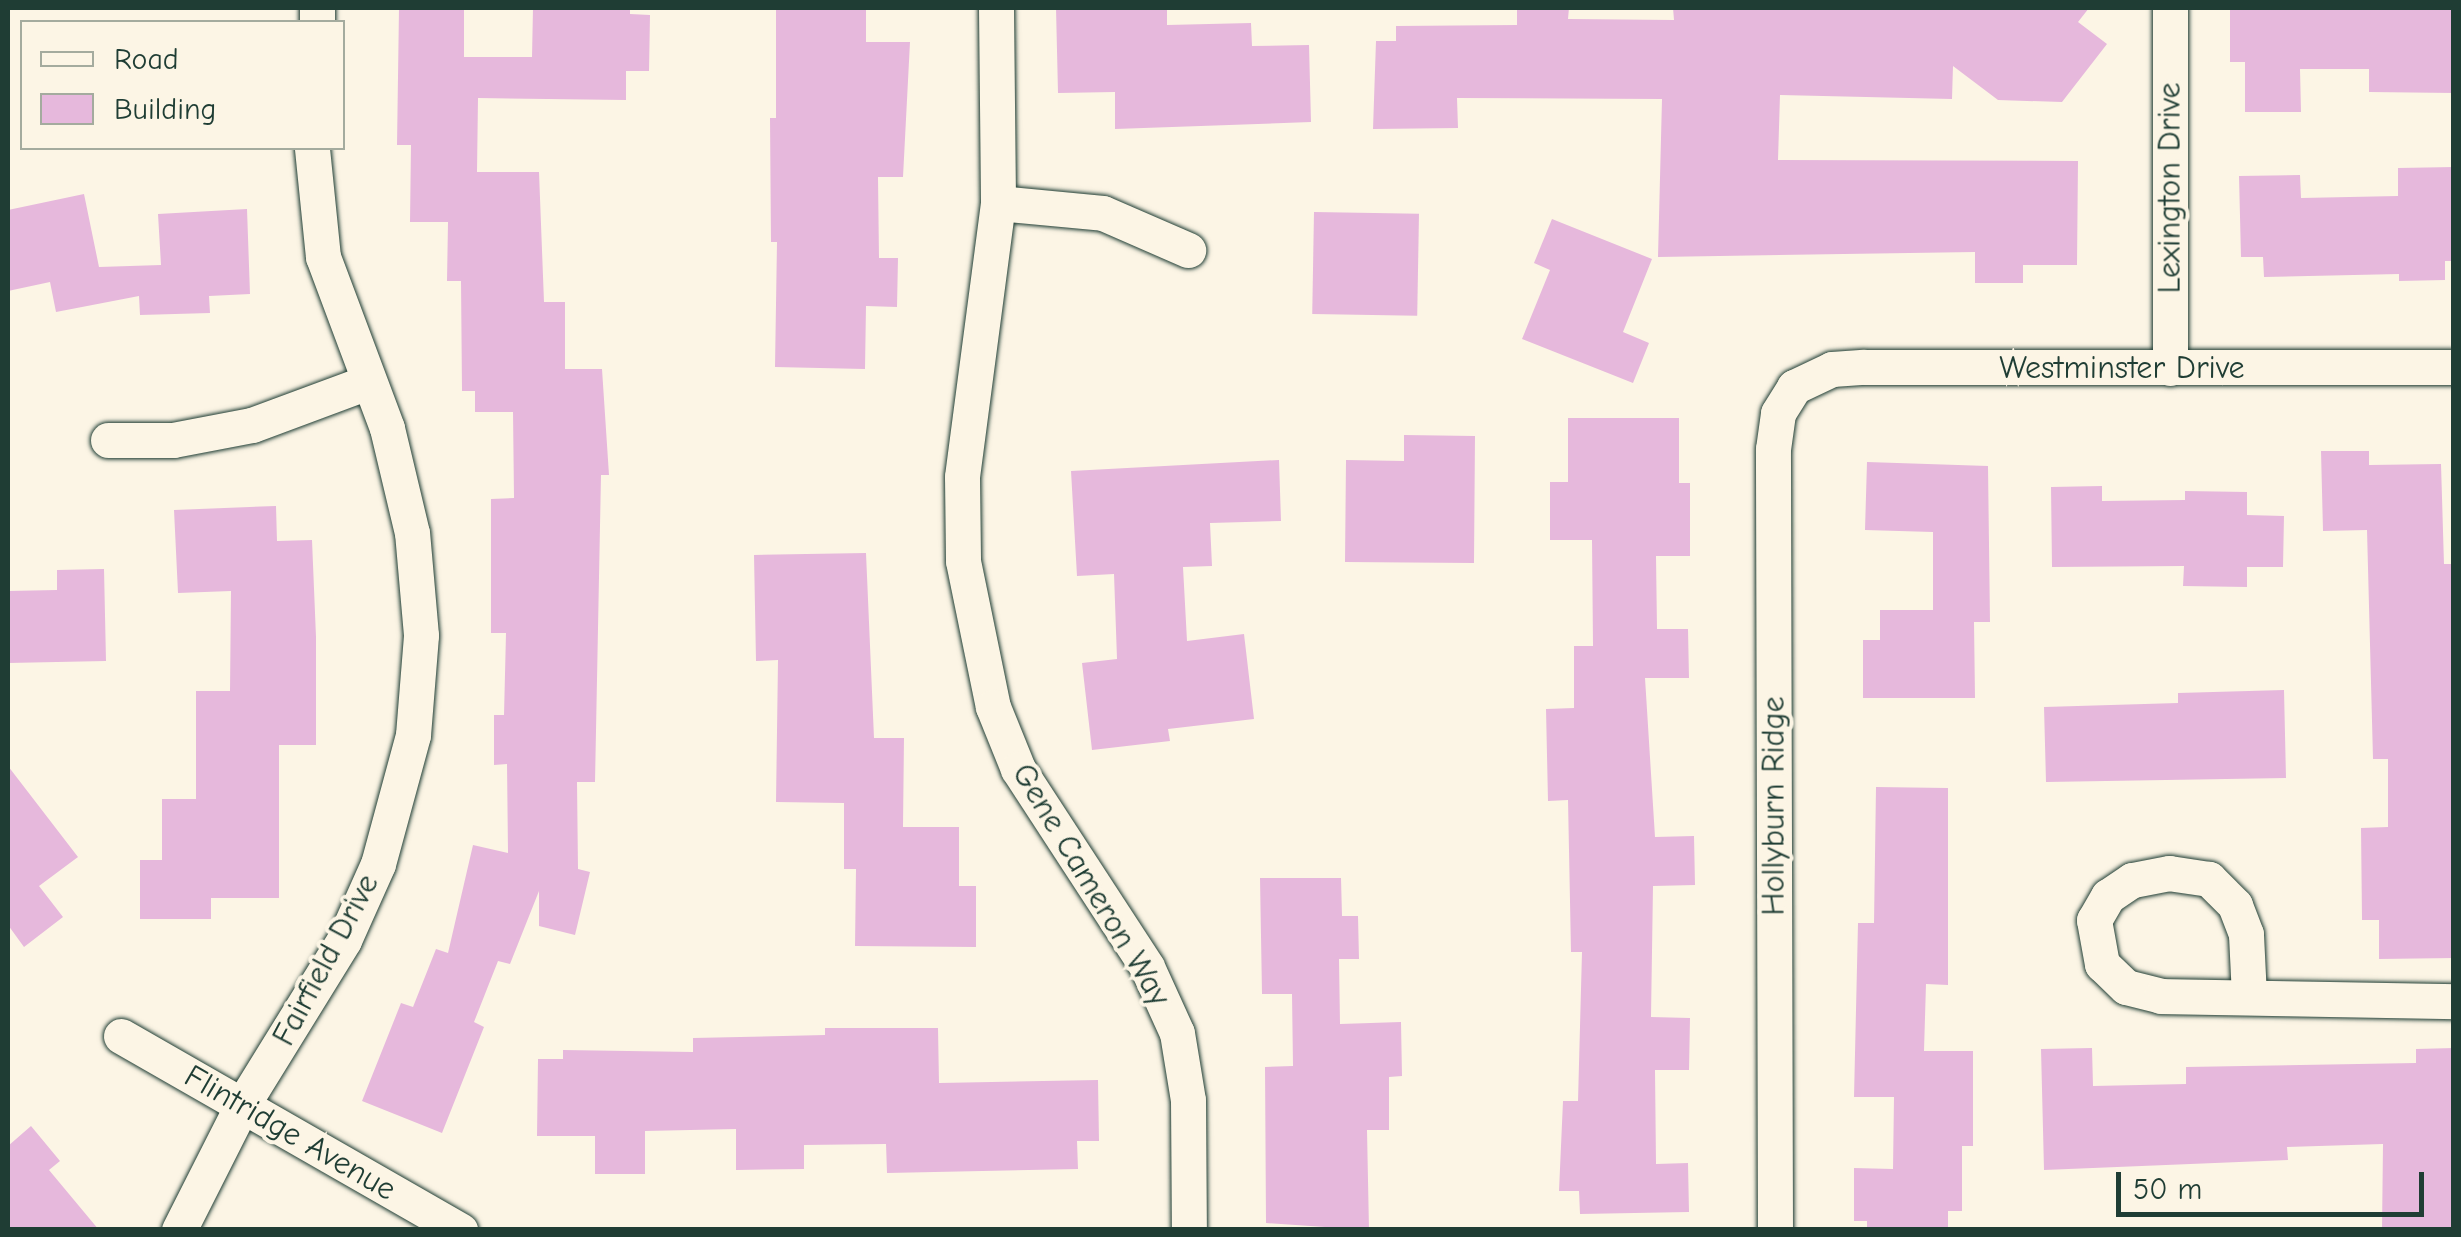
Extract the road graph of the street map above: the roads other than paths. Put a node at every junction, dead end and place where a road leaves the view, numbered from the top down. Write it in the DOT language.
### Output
graph roads {
  1 [pos="996,8"];
  2 [pos="2170,8"];
  3 [pos="312,150"];
  4 [pos="998,203"];
  5 [pos="1188,250"];
  6 [pos="2170,368"];
  7 [pos="2454,368"];
  8 [pos="365,383"];
  9 [pos="1794,386"];
  10 [pos="108,440"];
  11 [pos="2248,996"];
  12 [pos="2454,1000"];
  13 [pos="121,1036"];
  14 [pos="241,1106"];
  15 [pos="180,1230"];
  16 [pos="460,1230"];
  17 [pos="1189,1230"];
  18 [pos="1775,1230"];
  1 -- 4 [label="street, Gene Cameron Way"];
  2 -- 6 [label="street, Lexington Drive"];
  3 -- 8 [label="street, Fairfield Drive"];
  4 -- 5 [label="street"];
  4 -- 17 [label="street, Gene Cameron Way"];
  6 -- 7 [label="street, Westminster Drive"];
  6 -- 9 [label="street, Westminster Drive"];
  8 -- 10 [label="street"];
  8 -- 14 [label="street, Fairfield Drive"];
  9 -- 18 [label="street, Hollyburn Ridge"];
  11 -- 11 [label="street"];
  11 -- 12 [label="street"];
  13 -- 14 [label="street, Flintridge Avenue"];
  14 -- 15 [label="street, Fairfield Drive"];
  14 -- 16 [label="street, Flintridge Avenue"];
}
